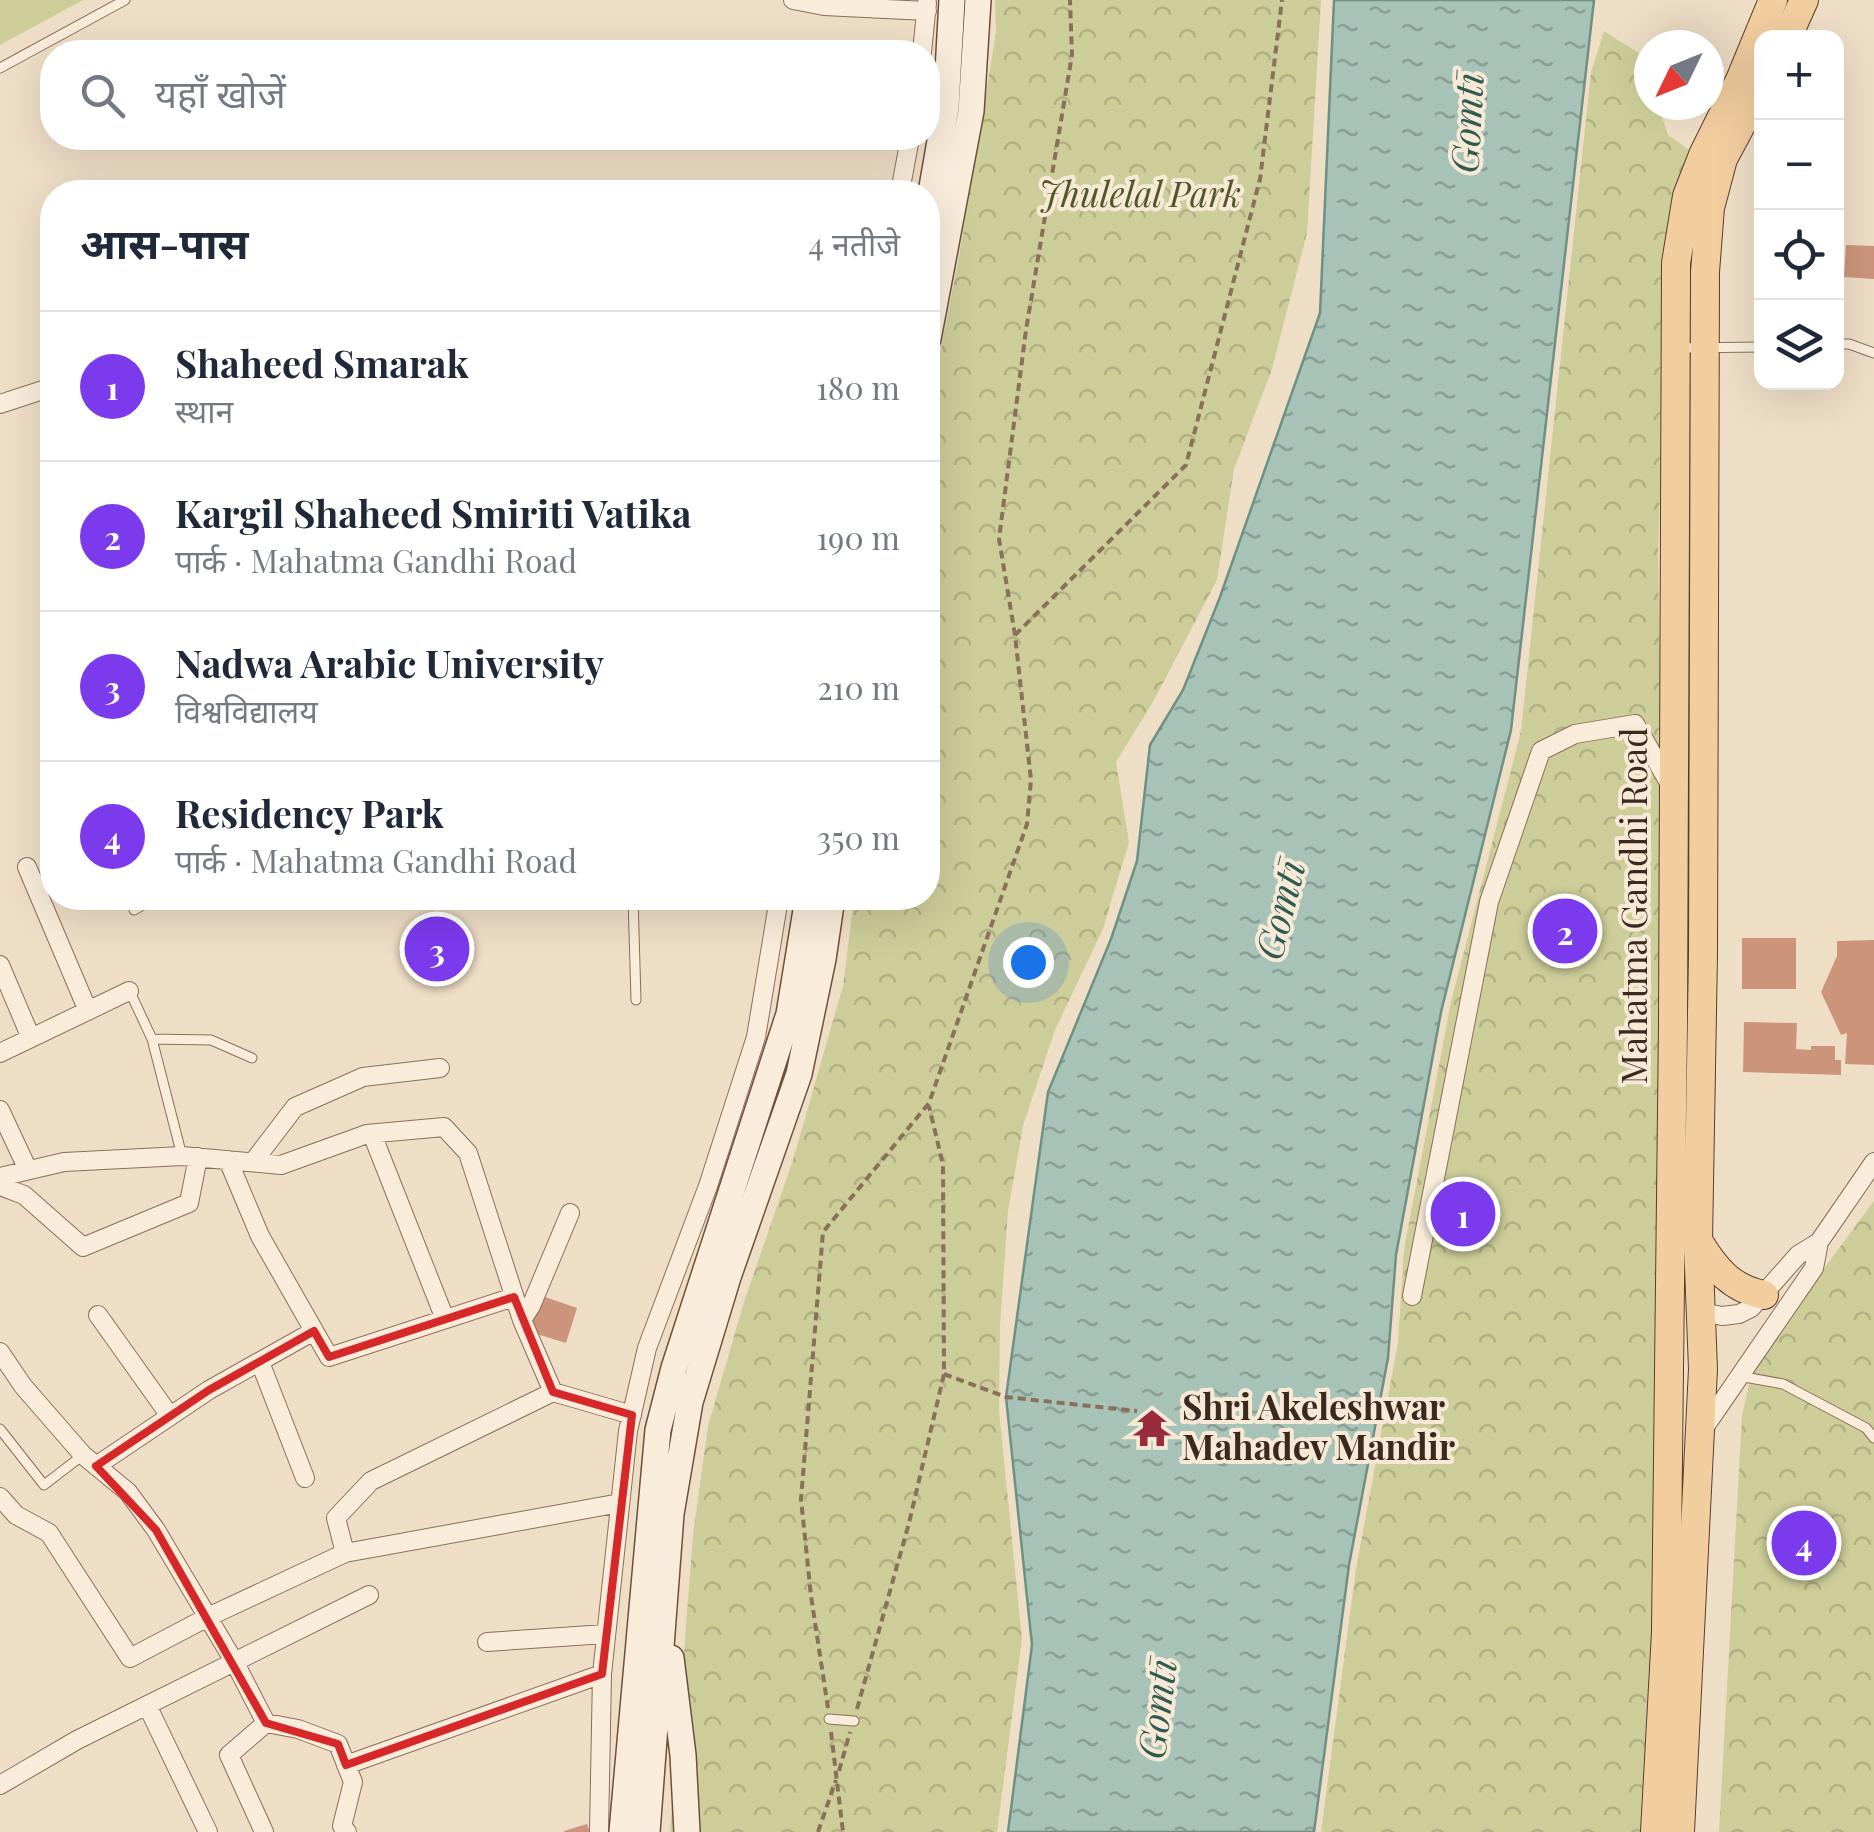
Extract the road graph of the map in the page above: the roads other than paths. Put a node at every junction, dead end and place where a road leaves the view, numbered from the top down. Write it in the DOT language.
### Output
graph roads {
  1 [pos="125,0"];
  2 [pos="792,0"];
  3 [pos="952,0"];
  4 [pos="978,0"];
  5 [pos="1773,0"];
  6 [pos="1804,0"];
  7 [pos="927,6"];
  8 [pos="1790,30"];
  9 [pos="51,40"];
  10 [pos="923,40"];
  11 [pos="40,46"];
  12 [pos="0,68"];
  13 [pos="1754,101"];
  14 [pos="940,141"];
  15 [pos="908,150"];
  16 [pos="938,150"];
  17 [pos="902,180"];
  18 [pos="933,180"];
  19 [pos="940,276"];
  20 [pos="1844,344"];
  21 [pos="1754,347"];
  22 [pos="1676,348"];
  23 [pos="1704,350"];
  24 [pos="1874,353"];
  25 [pos="40,391"];
  26 [pos="0,404"];
  27 [pos="1673,790"];
  28 [pos="27,867"];
  29 [pos="40,898"];
  30 [pos="45,910"];
  31 [pos="633,910"];
  32 [pos="777,910"];
  33 [pos="806,910"];
  34 [pos="830,910"];
  35 [pos="0,965"];
  36 [pos="129,991"];
  37 [pos="636,1000"];
  38 [pos="88,1011"];
  39 [pos="30,1038"];
  40 [pos="152,1039"];
  41 [pos="0,1053"];
  42 [pos="252,1058"];
  43 [pos="440,1068"];
  44 [pos="0,1110"];
  45 [pos="372,1134"];
  46 [pos="190,1156"];
  47 [pos="228,1160"];
  48 [pos="253,1162"];
  49 [pos="1874,1162"];
  50 [pos="28,1170"];
  51 [pos="0,1177"];
  52 [pos="0,1186"];
  53 [pos="570,1213"];
  54 [pos="1698,1241"];
  55 [pos="1819,1242"];
  56 [pos="1764,1294"];
  57 [pos="514,1296"];
  58 [pos="1412,1296"];
  59 [pos="1701,1312"];
  60 [pos="98,1315"];
  61 [pos="445,1319"];
  62 [pos="522,1320"];
  63 [pos="314,1331"];
  64 [pos="0,1352"];
  65 [pos="260,1362"];
  66 [pos="1739,1376"];
  67 [pos="553,1392"];
  68 [pos="170,1416"];
  69 [pos="632,1416"];
  70 [pos="0,1429"];
  71 [pos="1701,1432"];
  72 [pos="1874,1438"];
  73 [pos="90,1460"];
  74 [pos="304,1478"];
  75 [pos="0,1497"];
  76 [pos="620,1503"];
  77 [pos="8,1518"];
  78 [pos="345,1553"];
  79 [pos="369,1595"];
  80 [pos="664,1604"];
  81 [pos="208,1617"];
  82 [pos="606,1634"];
  83 [pos="488,1642"];
  84 [pos="234,1664"];
  85 [pos="602,1674"];
  86 [pos="147,1705"];
  87 [pos="829,1720"];
  88 [pos="854,1721"];
  89 [pos="266,1724"];
  90 [pos="346,1764"];
  91 [pos="0,1785"];
  92 [pos="339,1830"];
  93 [pos="208,1832"];
  94 [pos="264,1832"];
  95 [pos="599,1832"];
  96 [pos="622,1832"];
  97 [pos="646,1832"];
  98 [pos="687,1832"];
  99 [pos="1655,1832"];
  100 [pos="1680,1832"];
  1 -- 9 [label="lane"];
  2 -- 7 [label="street"];
  3 -- 14 [label="street"];
  4 -- 19 [label="street"];
  5 -- 22 [label="main road, Mahatma Gandhi Road"];
  6 -- 8 [label="main road"];
  7 -- 10 [label="street"];
  11 -- 12 [label="lane"];
  13 -- 23 [label="main road, Mahatma Gandhi Road"];
  15 -- 17 [label="street"];
  16 -- 18 [label="street"];
  20 -- 24 [label="lane"];
  21 -- 23 [label="lane"];
  22 -- 23 [label="lane"];
  22 -- 27 [label="main road, Mahatma Gandhi Road"];
  23 -- 54 [label="main road, Mahatma Gandhi Road"];
  25 -- 26 [label="street"];
  27 -- 58 [label="street"];
  27 -- 99 [label="main road, Mahatma Gandhi Road"];
  28 -- 29 [label="street"];
  30 -- 38 [label="street"];
  31 -- 37 [label="lane"];
  32 -- 69 [label="street"];
  33 -- 96 [label="street"];
  34 -- 80 [label="street"];
  35 -- 39 [label="street"];
  36 -- 38 [label="street"];
  36 -- 40 [label="lane"];
  38 -- 39 [label="street"];
  39 -- 41 [label="street"];
  40 -- 42 [label="lane"];
  40 -- 46 [label="lane"];
  43 -- 48 [label="street"];
  44 -- 50 [label="street"];
  45 -- 48 [label="street"];
  45 -- 57 [label="street"];
  45 -- 61 [label="street"];
  46 -- 47 [label="street"];
  46 -- 50 [label="street"];
  46 -- 52 [label="street"];
  47 -- 48 [label="street"];
  47 -- 63 [label="street"];
  49 -- 55 [label="street"];
  50 -- 51 [label="street"];
  53 -- 62 [label="street"];
  54 -- 56 [label="main road"];
  54 -- 59 [label="main road, Mahatma Gandhi Road"];
  55 -- 56 [label="street"];
  55 -- 66 [label="street"];
  56 -- 59 [label="street"];
  57 -- 61 [label="street"];
  57 -- 62 [label="street"];
  59 -- 71 [label="main road, Mahatma Gandhi Road"];
  60 -- 68 [label="street"];
  61 -- 63 [label="street"];
  62 -- 67 [label="street"];
  63 -- 65 [label="street"];
  64 -- 73 [label="street"];
  65 -- 68 [label="street"];
  65 -- 74 [label="street"];
  66 -- 71 [label="street"];
  66 -- 72 [label="lane"];
  67 -- 69 [label="street"];
  67 -- 78 [label="street"];
  68 -- 73 [label="street"];
  69 -- 76 [label="street"];
  70 -- 73 [label="lane"];
  71 -- 100 [label="main road, Mahatma Gandhi Road"];
  73 -- 81 [label="street"];
  75 -- 77 [label="street"];
  76 -- 78 [label="street"];
  76 -- 82 [label="street"];
  77 -- 81 [label="street"];
  78 -- 81 [label="street"];
  79 -- 84 [label="street"];
  80 -- 97 [label="street"];
  80 -- 98 [label="street"];
  81 -- 84 [label="street"];
  82 -- 83 [label="street"];
  82 -- 85 [label="street"];
  84 -- 86 [label="street"];
  84 -- 89 [label="street"];
  85 -- 90 [label="street"];
  85 -- 95 [label="street"];
  86 -- 91 [label="street"];
  86 -- 93 [label="street"];
  87 -- 88 [label="lane"];
  89 -- 90 [label="street"];
  89 -- 94 [label="street"];
  90 -- 92 [label="street"];
}
